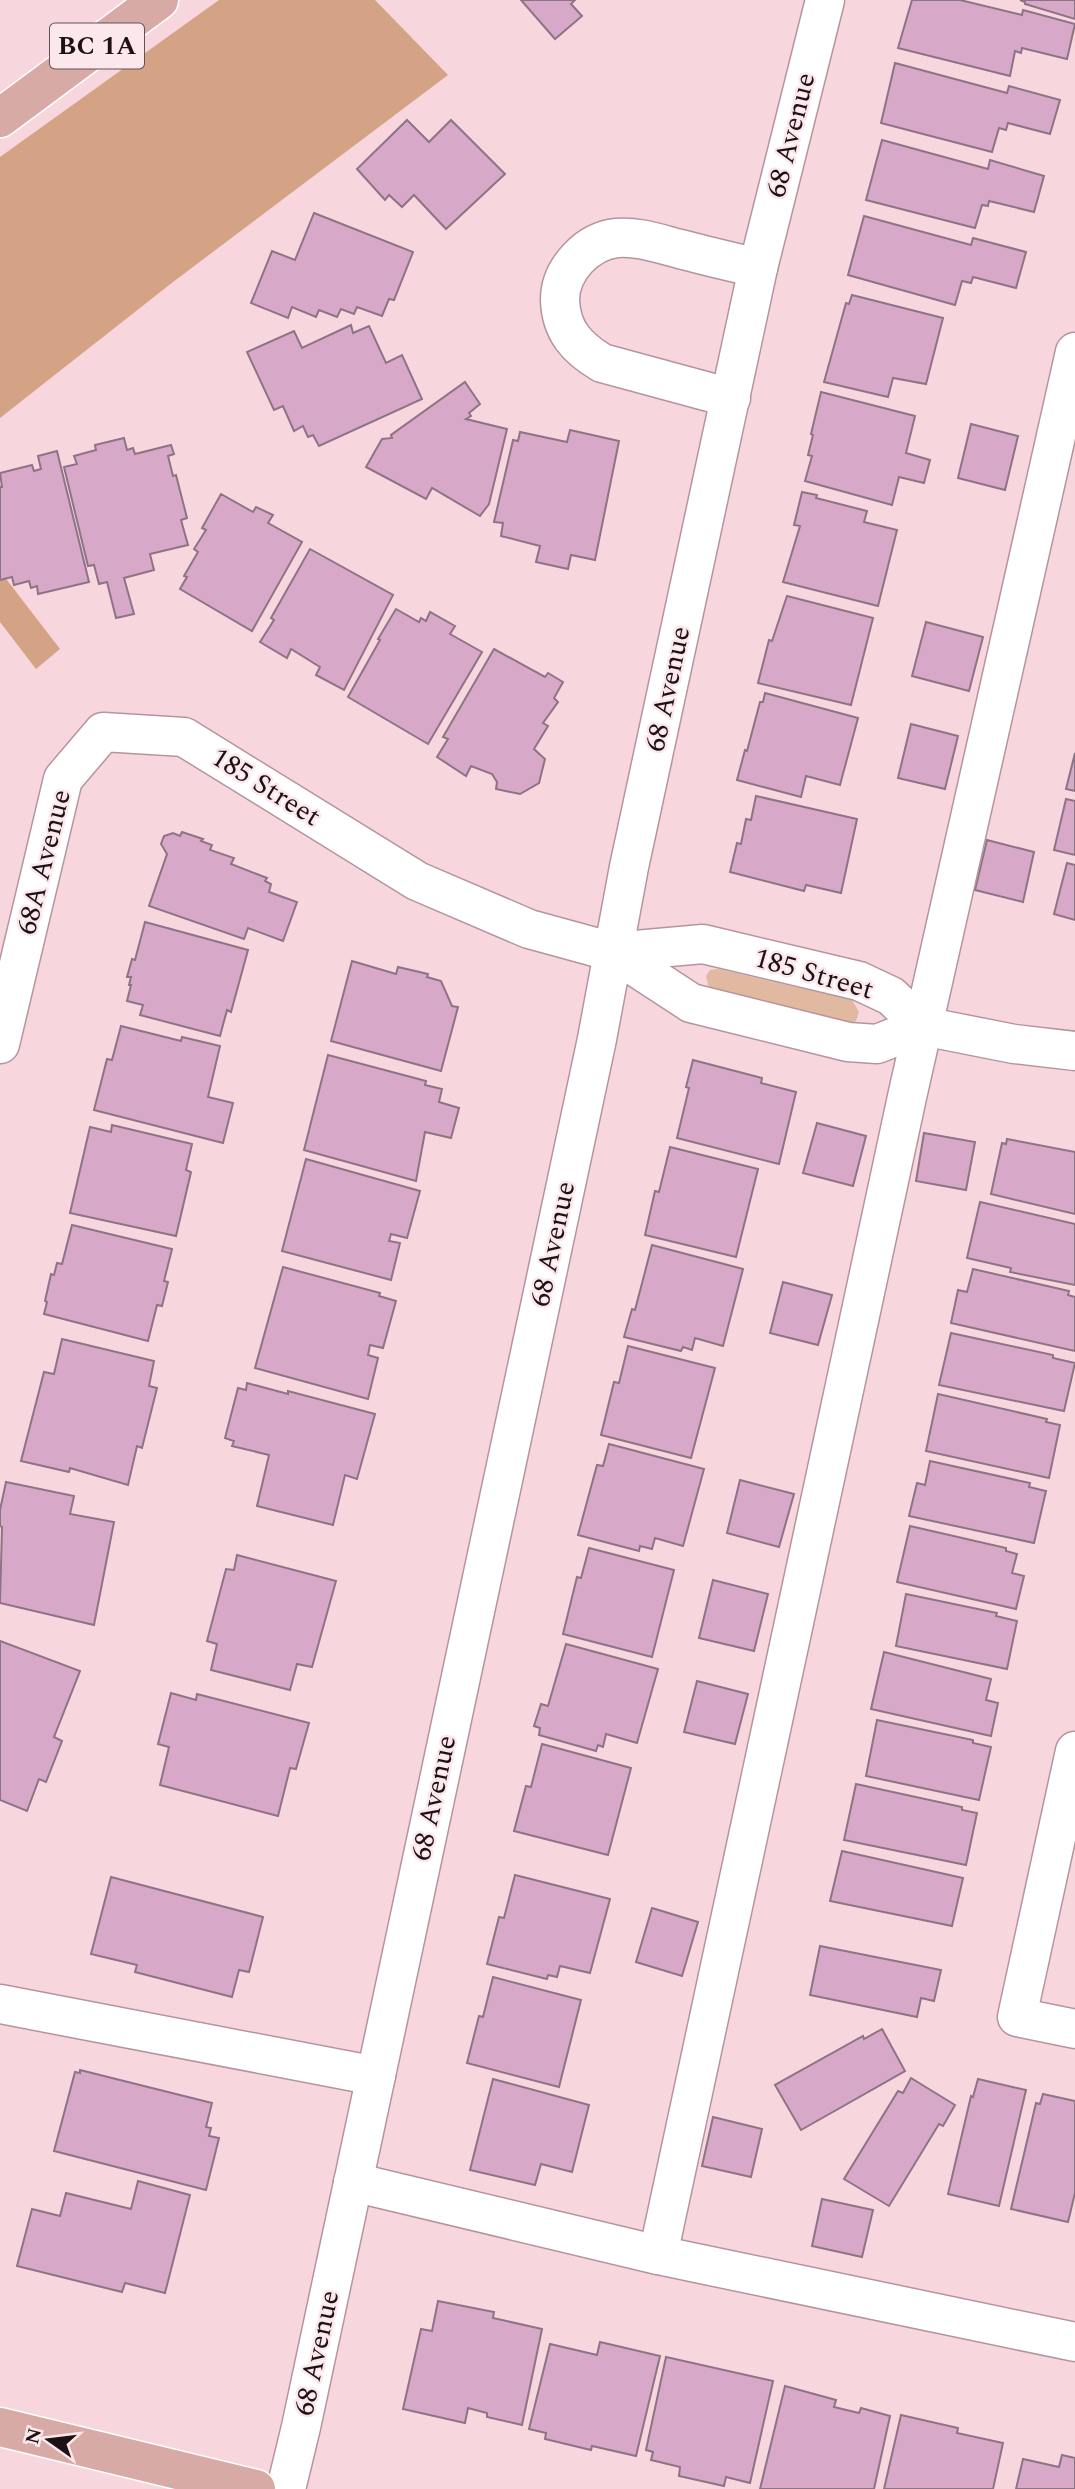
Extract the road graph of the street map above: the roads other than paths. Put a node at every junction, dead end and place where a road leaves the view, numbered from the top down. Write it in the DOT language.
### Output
graph roads {
  1 [pos="159,0"];
  2 [pos="825,0"];
  3 [pos="0,118"];
  4 [pos="758,268"];
  5 [pos="1075,352"];
  6 [pos="731,398"];
  7 [pos="103,732"];
  8 [pos="613,952"];
  9 [pos="923,1026"];
  10 [pos="0,1044"];
  11 [pos="1075,1051"];
  12 [pos="1075,1751"];
  13 [pos="0,2004"];
  14 [pos="1075,2029"];
  15 [pos="376,2076"];
  16 [pos="354,2182"];
  17 [pos="658,2255"];
  18 [pos="1075,2342"];
  19 [pos="0,2427"];
  20 [pos="256,2489"];
  21 [pos="286,2489"];
  1 -- 3 [label="main road, BC 1A"];
  2 -- 4 [label="street, 68 Avenue"];
  4 -- 6 [label="street, 68 Avenue"];
  4 -- 6 [label="street"];
  5 -- 9 [label="street"];
  6 -- 8 [label="street, 68 Avenue"];
  7 -- 8 [label="street, 185 Street"];
  7 -- 10 [label="street, 68A Avenue"];
  8 -- 9 [label="street, 185 Street"];
  8 -- 9 [label="street, 185 Street"];
  8 -- 15 [label="street, 68 Avenue"];
  9 -- 11 [label="street"];
  9 -- 17 [label="street"];
  12 -- 14 [label="street"];
  13 -- 15 [label="street"];
  15 -- 16 [label="street, 68 Avenue"];
  16 -- 17 [label="street"];
  16 -- 21 [label="street, 68 Avenue"];
  17 -- 18 [label="street"];
  19 -- 20 [label="main road"];
}
